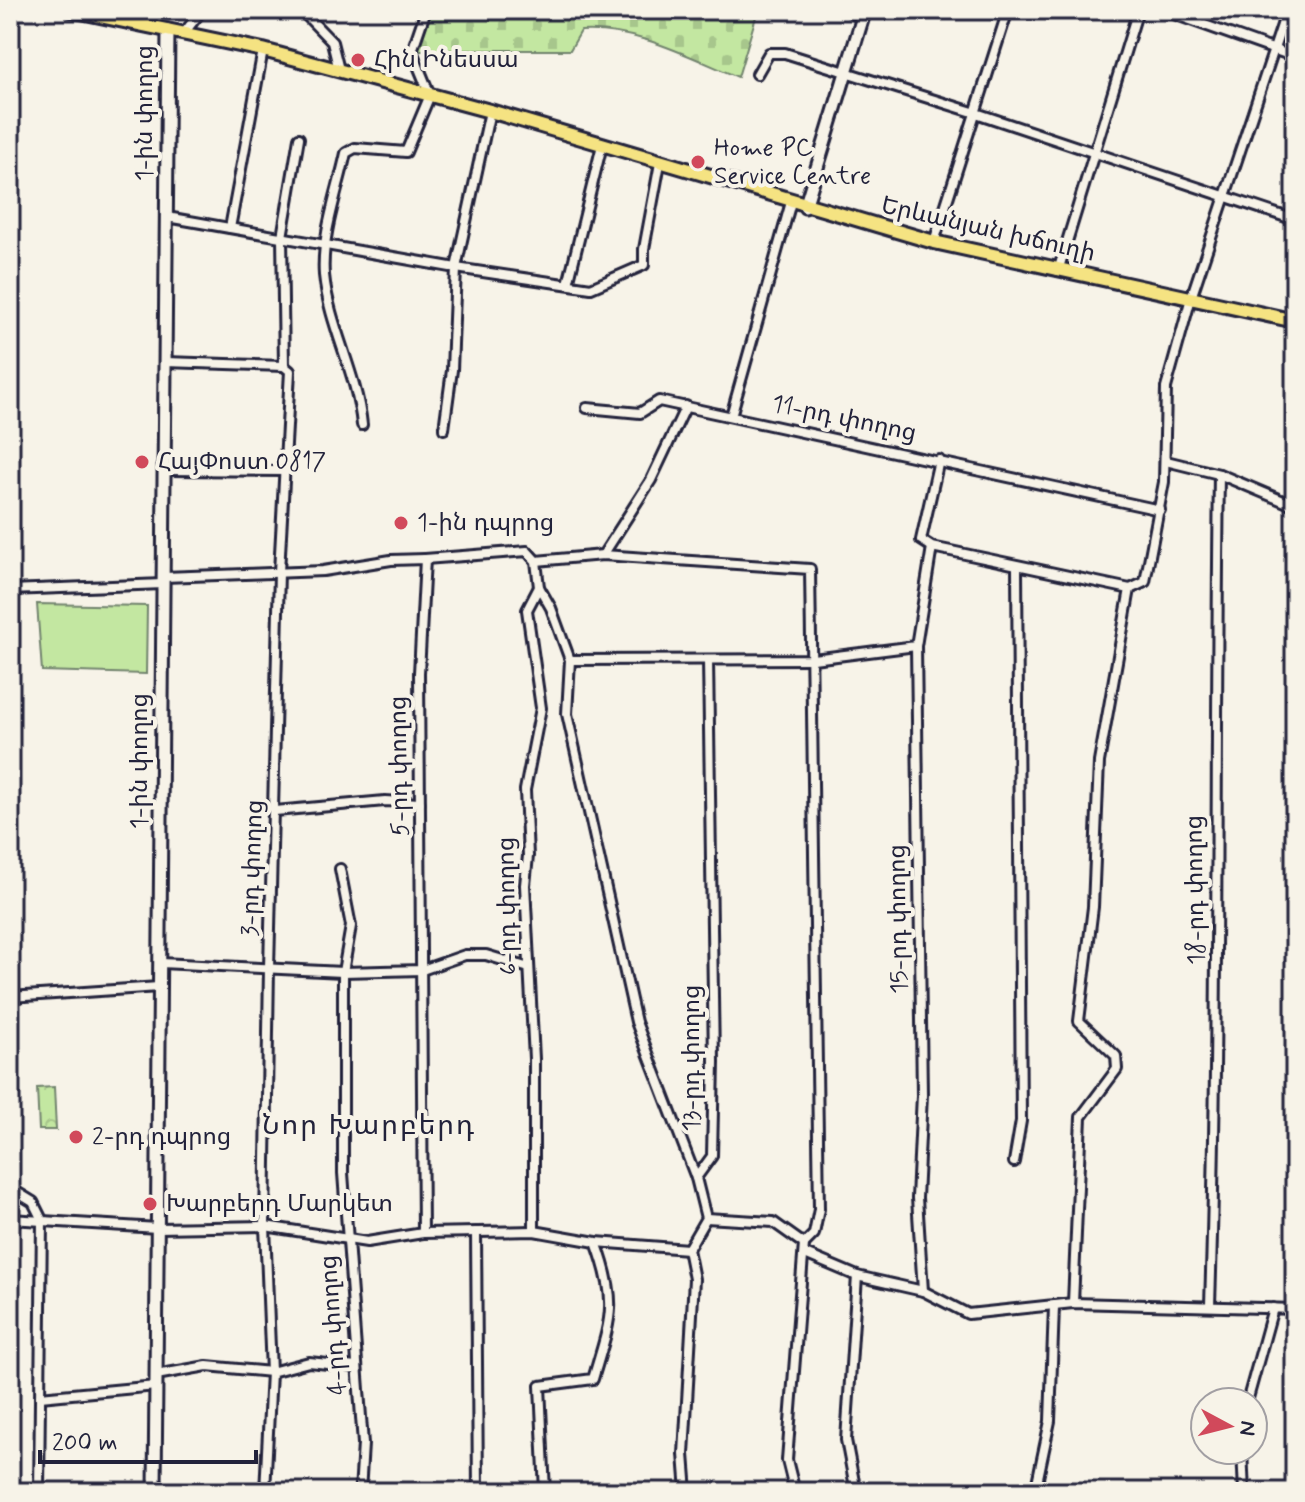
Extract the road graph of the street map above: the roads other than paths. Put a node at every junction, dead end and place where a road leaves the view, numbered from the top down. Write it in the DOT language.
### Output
graph roads {
  1 [pos="71,10"];
  2 [pos="202,10"];
  3 [pos="301,10"];
  4 [pos="426,10"];
  5 [pos="848,10"];
  6 [pos="1008,10"];
  7 [pos="1138,10"];
  8 [pos="1162,10"];
  9 [pos="1287,10"];
  10 [pos="864,14"];
  11 [pos="134,16"];
  12 [pos="168,30"];
  13 [pos="184,33"];
  14 [pos="263,50"];
  15 [pos="1274,50"];
  16 [pos="1295,57"];
  17 [pos="339,70"];
  18 [pos="844,73"];
  19 [pos="757,74"];
  20 [pos="430,95"];
  21 [pos="490,111"];
  22 [pos="976,113"];
  23 [pos="299,138"];
  24 [pos="602,145"];
  25 [pos="1093,152"];
  26 [pos="660,163"];
  27 [pos="1225,195"];
  28 [pos="791,202"];
  29 [pos="805,207"];
  30 [pos="167,217"];
  31 [pos="1295,220"];
  32 [pos="230,228"];
  33 [pos="282,237"];
  34 [pos="934,242"];
  35 [pos="326,246"];
  36 [pos="456,268"];
  37 [pos="1058,271"];
  38 [pos="568,284"];
  39 [pos="1191,298"];
  40 [pos="1295,321"];
  41 [pos="165,362"];
  42 [pos="284,366"];
  43 [pos="686,406"];
  44 [pos="587,408"];
  45 [pos="731,416"];
  46 [pos="362,425"];
  47 [pos="444,429"];
  48 [pos="939,460"];
  49 [pos="1166,461"];
  50 [pos="166,470"];
  51 [pos="286,471"];
  52 [pos="1219,474"];
  53 [pos="1295,506"];
  54 [pos="1160,510"];
  55 [pos="932,547"];
  56 [pos="603,555"];
  57 [pos="425,559"];
  58 [pos="536,561"];
  59 [pos="1017,567"];
  60 [pos="279,572"];
  61 [pos="164,580"];
  62 [pos="539,587"];
  63 [pos="1130,589"];
  64 [pos="10,590"];
  65 [pos="916,646"];
  66 [pos="813,659"];
  67 [pos="570,660"];
  68 [pos="708,660"];
  69 [pos="420,803"];
  70 [pos="275,811"];
  71 [pos="340,869"];
  72 [pos="161,963"];
  73 [pos="269,968"];
  74 [pos="529,968"];
  75 [pos="422,970"];
  76 [pos="343,972"];
  77 [pos="159,987"];
  78 [pos="10,997"];
  79 [pos="1014,1162"];
  80 [pos="696,1178"];
  81 [pos="10,1188"];
  82 [pos="706,1218"];
  83 [pos="10,1219"];
  84 [pos="42,1220"];
  85 [pos="265,1226"];
  86 [pos="158,1228"];
  87 [pos="534,1231"];
  88 [pos="476,1232"];
  89 [pos="423,1233"];
  90 [pos="347,1238"];
  91 [pos="596,1242"];
  92 [pos="804,1244"];
  93 [pos="688,1249"];
  94 [pos="805,1254"];
  95 [pos="857,1276"];
  96 [pos="923,1291"];
  97 [pos="1073,1303"];
  98 [pos="1210,1305"];
  99 [pos="1054,1306"];
  100 [pos="1273,1308"];
  101 [pos="1295,1309"];
  102 [pos="356,1367"];
  103 [pos="271,1372"];
  104 [pos="156,1380"];
  105 [pos="1251,1386"];
  106 [pos="40,1397"];
  107 [pos="1243,1466"];
  108 [pos="39,1492"];
  109 [pos="155,1492"];
  110 [pos="265,1492"];
  111 [pos="360,1492"];
  112 [pos="478,1492"];
  113 [pos="545,1492"];
  114 [pos="687,1492"];
  115 [pos="795,1492"];
  116 [pos="856,1492"];
  117 [pos="1035,1492"];
  118 [pos="1244,1492"];
  1 -- 11 [label="main road, Երևանյան խճուղի"];
  2 -- 13 [label="street"];
  3 -- 17 [label="street"];
  4 -- 20 [label="street"];
  5 -- 10 [label="street"];
  6 -- 22 [label="street"];
  7 -- 25 [label="street"];
  8 -- 15 [label="street"];
  9 -- 15 [label="street"];
  10 -- 18 [label="main road"];
  11 -- 12 [label="main road, Երևանյան խճուղի"];
  12 -- 13 [label="main road, Երևանյան խճուղի"];
  12 -- 30 [label="main road, 1-ին փողոց"];
  13 -- 14 [label="main road, Երևանյան խճուղի"];
  14 -- 17 [label="main road, Երևանյան խճուղի"];
  14 -- 32 [label="street"];
  15 -- 16 [label="street"];
  15 -- 27 [label="street"];
  17 -- 20 [label="main road, Երևանյան խճուղի"];
  18 -- 19 [label="street"];
  18 -- 22 [label="street"];
  18 -- 29 [label="main road"];
  20 -- 21 [label="main road, Երևանյան խճուղի"];
  20 -- 35 [label="street"];
  21 -- 24 [label="main road, Երևանյան խճուղի"];
  21 -- 36 [label="street"];
  22 -- 25 [label="street"];
  22 -- 34 [label="street"];
  23 -- 33 [label="street, 3-րդ փողոց"];
  24 -- 26 [label="main road, Երևանյան խճուղի"];
  24 -- 38 [label="street"];
  25 -- 27 [label="street"];
  25 -- 37 [label="street"];
  26 -- 28 [label="main road, Երևանյան խճուղի"];
  26 -- 38 [label="street"];
  27 -- 31 [label="street"];
  27 -- 39 [label="street"];
  28 -- 29 [label="main road, Երևանյան խճուղի"];
  28 -- 45 [label="street"];
  29 -- 34 [label="main road, Երևանյան խճուղի"];
  30 -- 32 [label="street"];
  30 -- 41 [label="main road, 1-ին փողոց"];
  32 -- 33 [label="street"];
  33 -- 35 [label="street"];
  33 -- 42 [label="street, 3-րդ փողոց"];
  34 -- 37 [label="main road, Երևանյան խճուղի"];
  35 -- 36 [label="street"];
  35 -- 46 [label="street"];
  36 -- 38 [label="street"];
  36 -- 47 [label="street"];
  37 -- 39 [label="main road, Երևանյան խճուղի"];
  39 -- 40 [label="main road, Երևանյան խճուղի"];
  39 -- 49 [label="street"];
  41 -- 42 [label="street"];
  41 -- 50 [label="main road, 1-ին փողոց"];
  42 -- 51 [label="street, 3-րդ փողոց"];
  43 -- 44 [label="street, 11-րդ փողոց"];
  43 -- 45 [label="street, 11-րդ փողոց"];
  43 -- 56 [label="street"];
  45 -- 48 [label="street, 11-րդ փողոց"];
  48 -- 54 [label="street, 11-րդ փողոց"];
  48 -- 55 [label="street, 15-րդ փողոց"];
  49 -- 52 [label="street"];
  49 -- 54 [label="street"];
  50 -- 51 [label="street"];
  50 -- 61 [label="main road, 1-ին փողոց"];
  51 -- 60 [label="street, 3-րդ փողոց"];
  52 -- 53 [label="street"];
  52 -- 98 [label="street, 18-րդ փողոց"];
  54 -- 63 [label="street"];
  55 -- 59 [label="street"];
  55 -- 65 [label="street, 15-րդ փողոց"];
  56 -- 58 [label="street"];
  56 -- 66 [label="street"];
  57 -- 58 [label="street"];
  57 -- 60 [label="street"];
  57 -- 69 [label="street, 5-րդ փողոց"];
  58 -- 62 [label="street"];
  59 -- 63 [label="street"];
  59 -- 79 [label="street"];
  60 -- 61 [label="street"];
  60 -- 70 [label="street, 3-րդ փողոց"];
  61 -- 64 [label="street"];
  61 -- 72 [label="main road, 1-ին փողոց"];
  62 -- 67 [label="street"];
  62 -- 74 [label="street, 6-րդ փողոց"];
  63 -- 97 [label="street"];
  65 -- 66 [label="street"];
  65 -- 96 [label="street, 15-րդ փողոց"];
  66 -- 68 [label="street"];
  66 -- 92 [label="street"];
  67 -- 68 [label="street"];
  67 -- 80 [label="street"];
  68 -- 80 [label="street, 13-րդ փողոց"];
  69 -- 70 [label="street"];
  69 -- 75 [label="street, 5-րդ փողոց"];
  70 -- 73 [label="street, 3-րդ փողոց"];
  71 -- 76 [label="street, 4-րդ փողոց"];
  72 -- 73 [label="street"];
  72 -- 77 [label="main road, 1-ին փողոց"];
  73 -- 76 [label="street"];
  73 -- 85 [label="street, 3-րդ փողոց"];
  74 -- 75 [label="street"];
  74 -- 87 [label="street, 6-րդ փողոց"];
  75 -- 76 [label="street"];
  75 -- 89 [label="street, 5-րդ փողոց"];
  76 -- 90 [label="street, 4-րդ փողոց"];
  77 -- 78 [label="street"];
  77 -- 86 [label="main road, 1-ին փողոց"];
  80 -- 82 [label="street"];
  81 -- 84 [label="street"];
  82 -- 92 [label="street"];
  82 -- 93 [label="street"];
  83 -- 84 [label="street"];
  84 -- 86 [label="street"];
  84 -- 106 [label="street"];
  85 -- 86 [label="street"];
  85 -- 90 [label="street"];
  85 -- 103 [label="street, 3-րդ փողոց"];
  86 -- 104 [label="main road, 1-ին փողոց"];
  87 -- 88 [label="street"];
  87 -- 91 [label="street"];
  88 -- 89 [label="street"];
  88 -- 112 [label="street"];
  89 -- 90 [label="street"];
  90 -- 102 [label="street, 4-րդ փողոց"];
  91 -- 93 [label="street"];
  91 -- 113 [label="street"];
  92 -- 94 [label="street"];
  93 -- 114 [label="street"];
  94 -- 95 [label="street"];
  94 -- 115 [label="street"];
  95 -- 96 [label="street"];
  95 -- 116 [label="street"];
  96 -- 99 [label="street"];
  97 -- 98 [label="street"];
  97 -- 99 [label="street"];
  98 -- 100 [label="street"];
  99 -- 117 [label="street"];
  100 -- 101 [label="street"];
  100 -- 105 [label="street"];
  102 -- 103 [label="street"];
  102 -- 111 [label="street, 4-րդ փողոց"];
  103 -- 104 [label="street"];
  103 -- 110 [label="street, 3-րդ փողոց"];
  104 -- 106 [label="street"];
  104 -- 109 [label="main road, 1-ին փողոց"];
  106 -- 108 [label="street"];
  107 -- 118 [label="street"];
}
